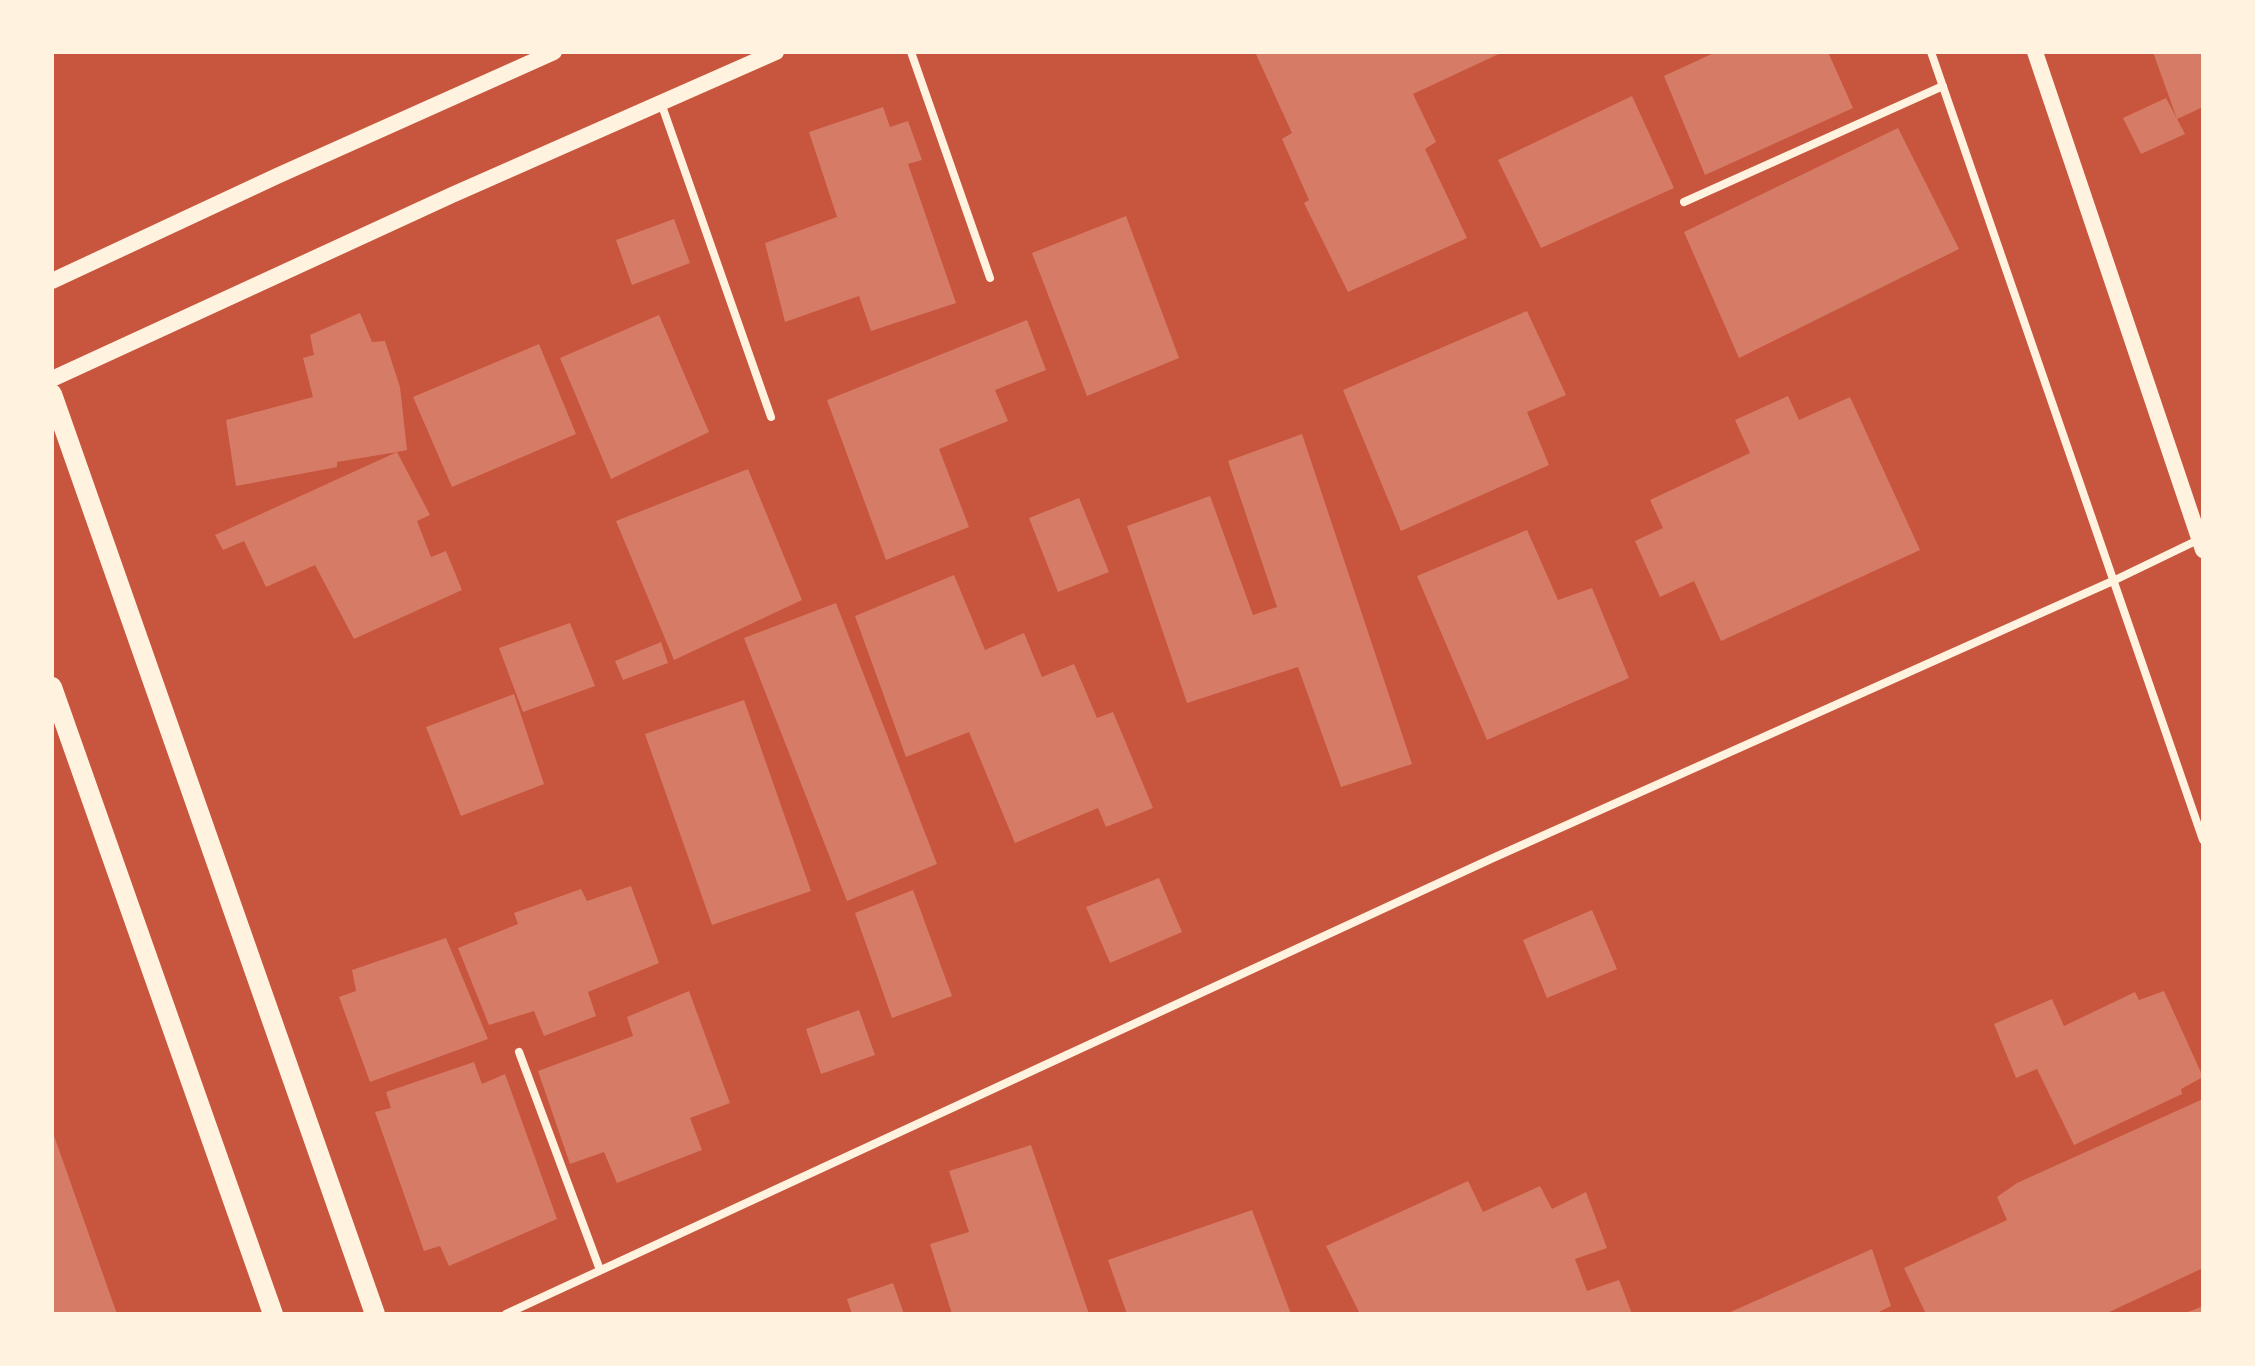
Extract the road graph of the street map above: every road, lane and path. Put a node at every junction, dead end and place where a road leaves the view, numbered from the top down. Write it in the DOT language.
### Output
graph roads {
  1 [pos="554,52"];
  2 [pos="776,52"];
  3 [pos="911,52"];
  4 [pos="1931,52"];
  5 [pos="2035,52"];
  6 [pos="1943,86"];
  7 [pos="661,103"];
  8 [pos="1684,202"];
  9 [pos="990,278"];
  10 [pos="52,281"];
  11 [pos="52,379"];
  12 [pos="52,394"];
  13 [pos="771,417"];
  14 [pos="2202,542"];
  15 [pos="2115,580"];
  16 [pos="52,687"];
  17 [pos="2203,840"];
  18 [pos="519,1052"];
  19 [pos="600,1270"];
  20 [pos="273,1314"];
  21 [pos="375,1314"];
  22 [pos="506,1314"];
  1 -- 10 [label="main road"];
  2 -- 7 [label="main road"];
  3 -- 9 [label="street"];
  4 -- 6 [label="street"];
  5 -- 14 [label="main road"];
  6 -- 8 [label="street"];
  6 -- 15 [label="street"];
  7 -- 11 [label="main road"];
  7 -- 13 [label="street"];
  12 -- 21 [label="main road"];
  14 -- 15 [label="street"];
  15 -- 17 [label="street"];
  15 -- 19 [label="street"];
  16 -- 20 [label="main road"];
  18 -- 19 [label="street"];
  19 -- 22 [label="street"];
}
